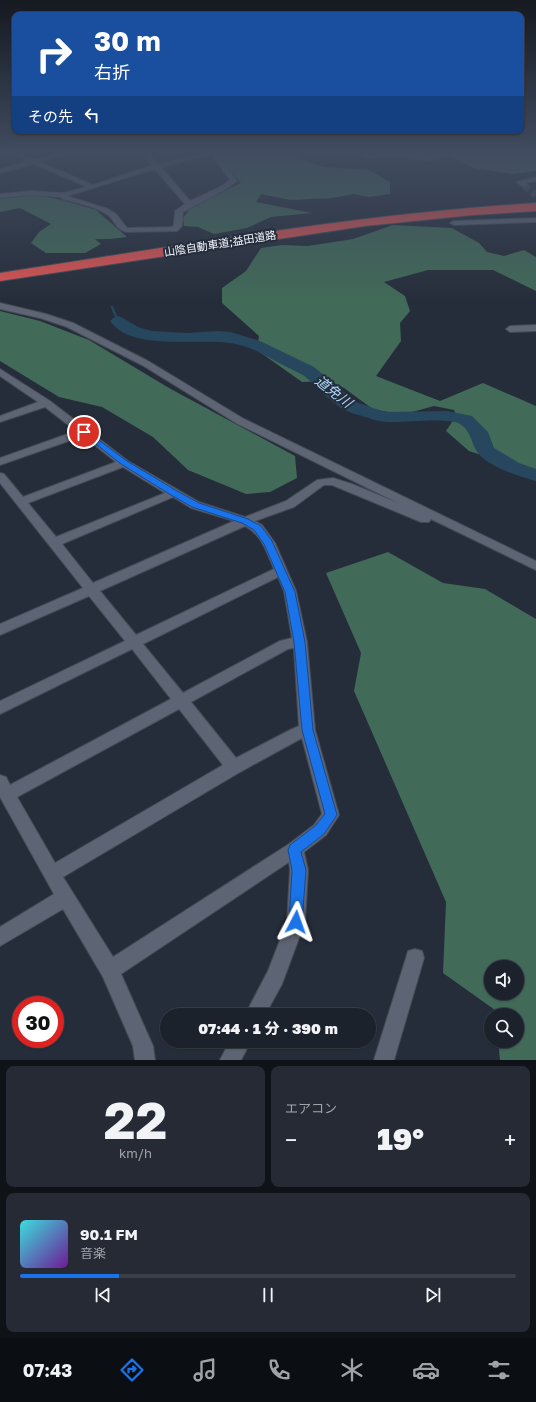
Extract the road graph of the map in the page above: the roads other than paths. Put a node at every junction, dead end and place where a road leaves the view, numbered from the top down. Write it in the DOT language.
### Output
graph roads {
  1 [pos="76,201"];
  2 [pos="187,201"];
  3 [pos="195,201"];
  4 [pos="189,204"];
  5 [pos="536,207"];
  6 [pos="536,220"];
  7 [pos="454,223"];
  8 [pos="0,277"];
  9 [pos="0,306"];
  10 [pos="536,328"];
  11 [pos="510,329"];
  12 [pos="0,372"];
  13 [pos="46,403"];
  14 [pos="0,419"];
  15 [pos="84,432"];
  16 [pos="0,462"];
  17 [pos="124,463"];
  18 [pos="0,476"];
  19 [pos="174,493"];
  20 [pos="21,502"];
  21 [pos="245,521"];
  22 [pos="449,523"];
  23 [pos="54,542"];
  24 [pos="536,566"];
  25 [pos="282,572"];
  26 [pos="92,590"];
  27 [pos="0,630"];
  28 [pos="134,642"];
  29 [pos="300,642"];
  30 [pos="182,701"];
  31 [pos="0,708"];
  32 [pos="307,730"];
  33 [pos="234,767"];
  34 [pos="4,788"];
  35 [pos="294,850"];
  36 [pos="52,874"];
  37 [pos="66,897"];
  38 [pos="0,937"];
  39 [pos="415,958"];
  40 [pos="110,970"];
  41 [pos="259,1008"];
  42 [pos="237,1048"];
  43 [pos="145,1060"];
  44 [pos="230,1060"];
  45 [pos="384,1060"];
  1 -- 4 [label="street"];
  2 -- 4 [label="street"];
  3 -- 4 [label="street"];
  5 -- 8 [label="highway, 山陰自動車道;益田道路"];
  6 -- 7 [label="street"];
  9 -- 22 [label="street"];
  10 -- 11 [label="street"];
  12 -- 13 [label="street"];
  13 -- 14 [label="street"];
  13 -- 15 [label="street"];
  15 -- 16 [label="street"];
  15 -- 17 [label="street"];
  17 -- 19 [label="street"];
  17 -- 20 [label="street"];
  18 -- 20 [label="street"];
  19 -- 21 [label="street"];
  19 -- 23 [label="street"];
  20 -- 23 [label="street"];
  21 -- 22 [label="street"];
  21 -- 25 [label="street"];
  21 -- 26 [label="street"];
  22 -- 24 [label="street"];
  23 -- 26 [label="street"];
  25 -- 28 [label="street"];
  25 -- 29 [label="street"];
  26 -- 27 [label="street"];
  26 -- 28 [label="street"];
  28 -- 30 [label="street"];
  28 -- 31 [label="street"];
  29 -- 30 [label="street"];
  29 -- 32 [label="street"];
  30 -- 33 [label="street"];
  30 -- 34 [label="street"];
  32 -- 33 [label="street"];
  32 -- 35 [label="street"];
  33 -- 36 [label="street"];
  34 -- 36 [label="street"];
  35 -- 40 [label="street"];
  35 -- 41 [label="street"];
  36 -- 37 [label="street"];
  37 -- 38 [label="street"];
  37 -- 40 [label="street"];
  39 -- 45 [label="street"];
  40 -- 43 [label="street"];
  42 -- 44 [label="street"];
}
